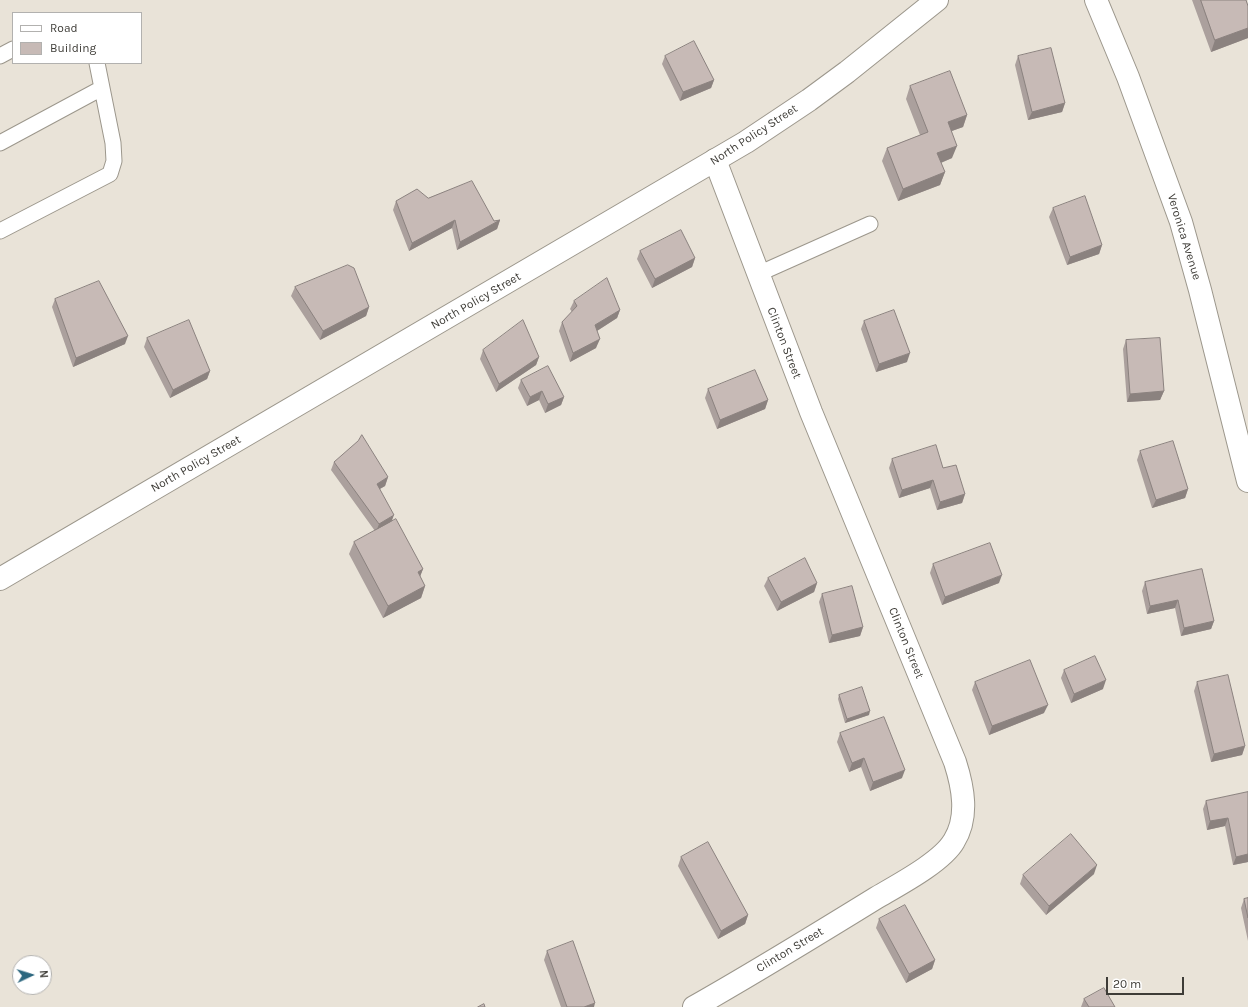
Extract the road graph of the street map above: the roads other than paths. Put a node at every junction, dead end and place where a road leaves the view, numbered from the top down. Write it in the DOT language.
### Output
graph roads {
  1 [pos="936,0"];
  2 [pos="1096,0"];
  3 [pos="12,50"];
  4 [pos="0,56"];
  5 [pos="97,64"];
  6 [pos="102,88"];
  7 [pos="0,143"];
  8 [pos="715,160"];
  9 [pos="870,224"];
  10 [pos="0,231"];
  11 [pos="758,274"];
  12 [pos="1243,441"];
  13 [pos="1248,481"];
  14 [pos="0,579"];
  15 [pos="694,1007"];
  1 -- 8 [label="street, North Policy Street"];
  2 -- 12 [label="street, Veronica Avenue"];
  3 -- 4 [label="lane"];
  5 -- 6 [label="lane"];
  6 -- 7 [label="lane"];
  6 -- 10 [label="lane"];
  8 -- 11 [label="street, Clinton Street"];
  8 -- 14 [label="street, North Policy Street"];
  9 -- 11 [label="lane"];
  11 -- 15 [label="street, Clinton Street"];
  12 -- 13 [label="street, Veronica Avenue"];
}
